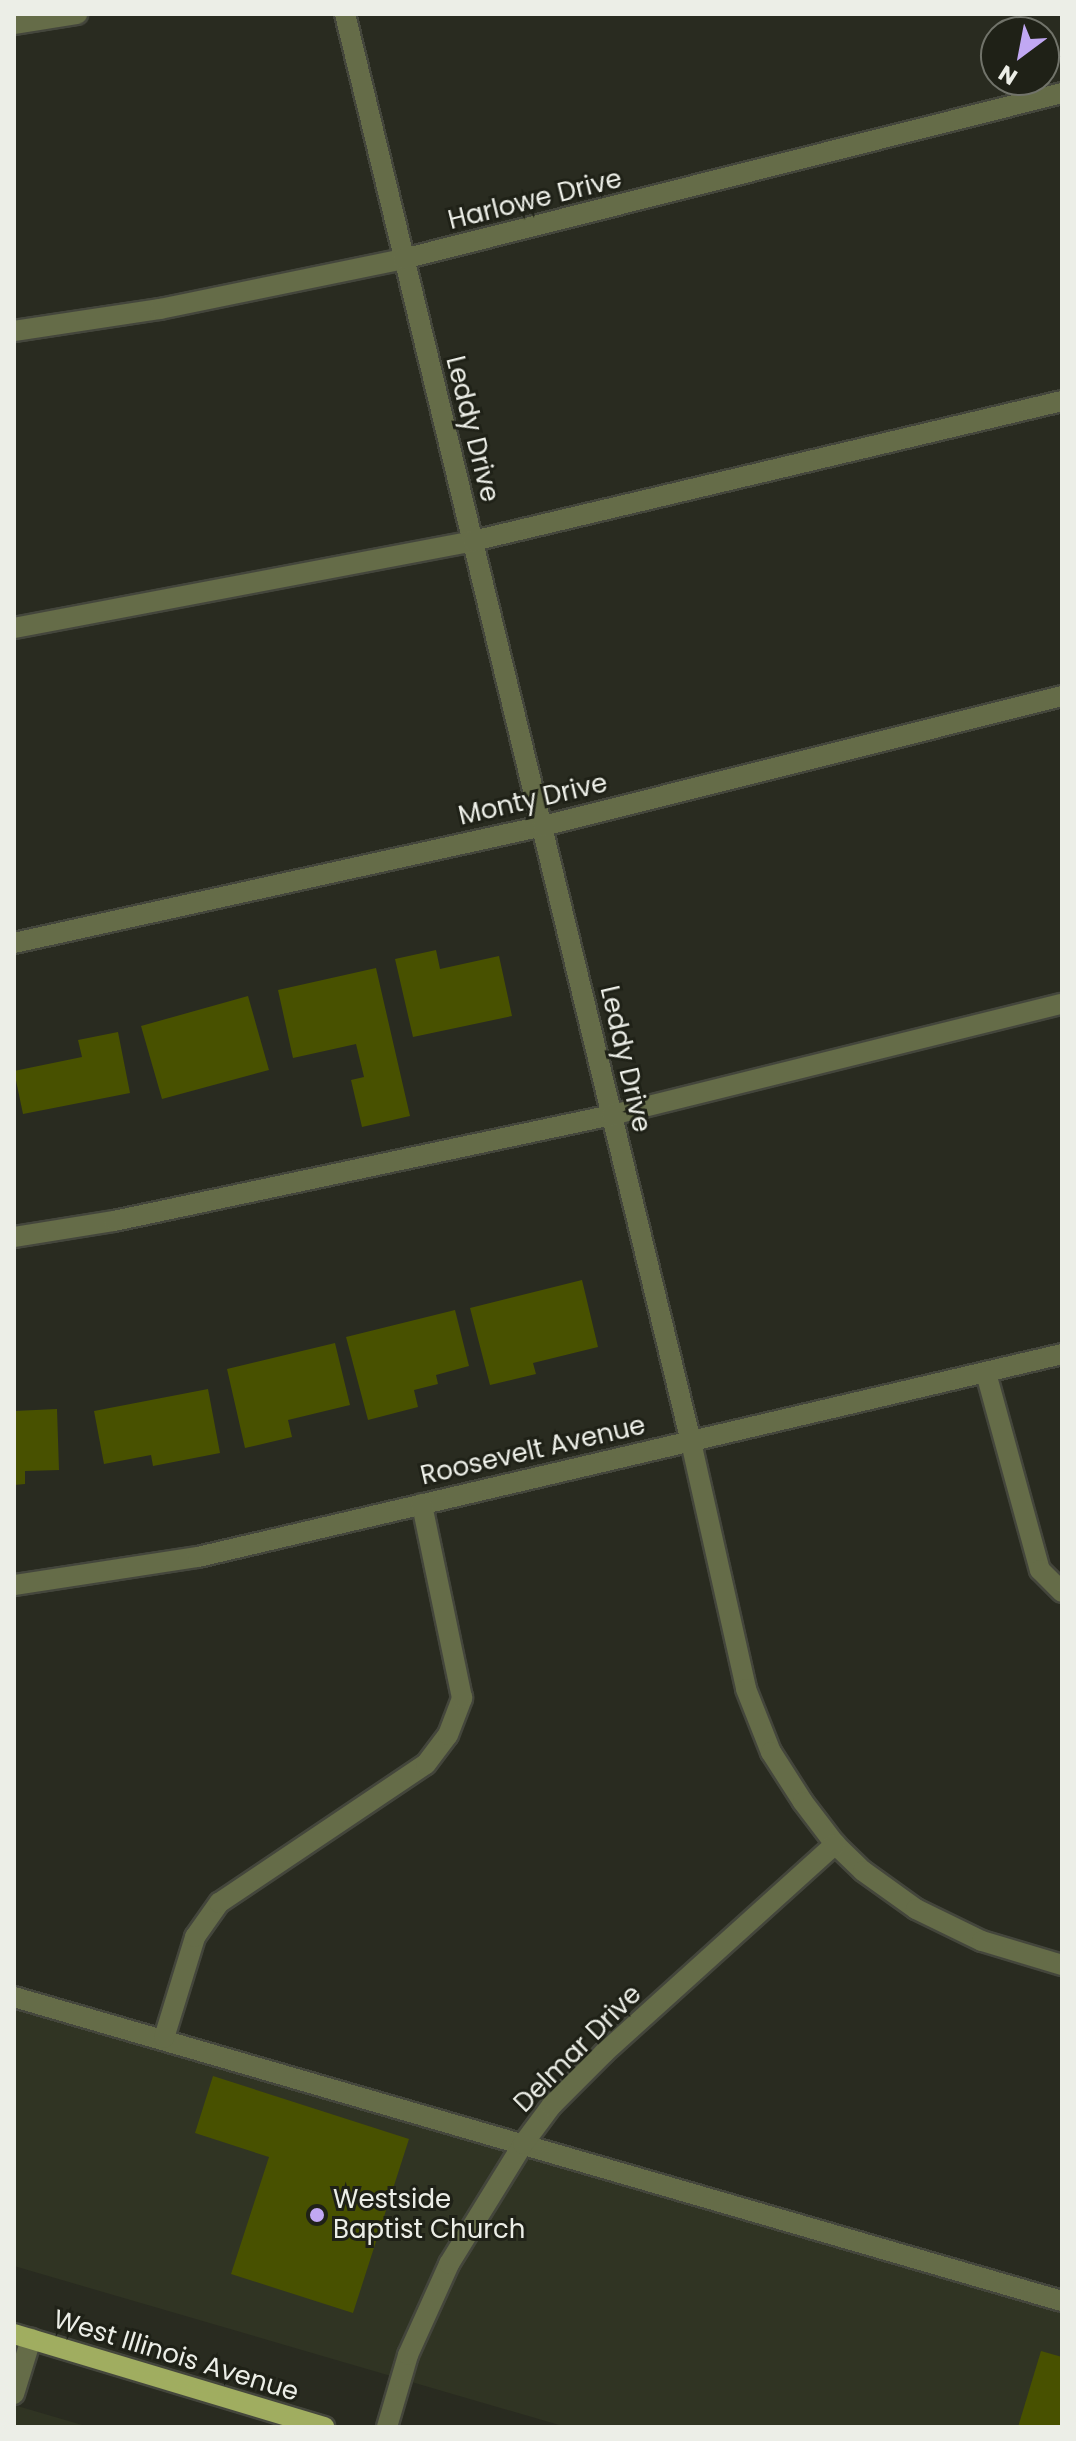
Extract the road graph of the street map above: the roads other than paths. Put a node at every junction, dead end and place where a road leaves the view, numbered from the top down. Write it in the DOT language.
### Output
graph roads {
  1 [pos="77,14"];
  2 [pos="345,14"];
  3 [pos="14,24"];
  4 [pos="1062,93"];
  5 [pos="403,259"];
  6 [pos="14,331"];
  7 [pos="1062,401"];
  8 [pos="473,541"];
  9 [pos="14,628"];
  10 [pos="1062,696"];
  11 [pos="543,826"];
  12 [pos="14,943"];
  13 [pos="1062,1004"];
  14 [pos="612,1115"];
  15 [pos="14,1237"];
  16 [pos="1062,1354"];
  17 [pos="986,1373"];
  18 [pos="691,1442"];
  19 [pos="422,1504"];
  20 [pos="14,1585"];
  21 [pos="1062,1592"];
  22 [pos="835,1844"];
  23 [pos="1062,1965"];
  24 [pos="14,1997"];
  25 [pos="164,2038"];
  26 [pos="523,2144"];
  27 [pos="1062,2301"];
  28 [pos="22,2337"];
  29 [pos="14,2394"];
  30 [pos="324,2427"];
  31 [pos="387,2427"];
  1 -- 3 [label="street"];
  2 -- 5 [label="street, Leddy Drive"];
  4 -- 5 [label="street, Harlowe Drive"];
  5 -- 6 [label="street, Harlowe Drive"];
  5 -- 8 [label="street, Leddy Drive"];
  7 -- 8 [label="street"];
  8 -- 9 [label="street"];
  8 -- 11 [label="street, Leddy Drive"];
  10 -- 11 [label="street, Monty Drive"];
  11 -- 12 [label="street, Monty Drive"];
  11 -- 14 [label="street, Leddy Drive"];
  13 -- 14 [label="street"];
  14 -- 15 [label="street"];
  14 -- 18 [label="street, Leddy Drive"];
  16 -- 17 [label="street, Roosevelt Avenue"];
  17 -- 18 [label="street, Roosevelt Avenue"];
  17 -- 21 [label="street"];
  18 -- 19 [label="street, Roosevelt Avenue"];
  18 -- 22 [label="street, Leddy Drive"];
  19 -- 20 [label="street, Roosevelt Avenue"];
  19 -- 25 [label="street"];
  22 -- 23 [label="street, Leddy Drive"];
  22 -- 26 [label="street, Delmar Drive"];
  24 -- 25 [label="street"];
  25 -- 26 [label="street"];
  26 -- 27 [label="street"];
  26 -- 31 [label="street, Delmar Drive"];
  28 -- 29 [label="street"];
  28 -- 30 [label="main road, West Illinois Avenue"];
}
